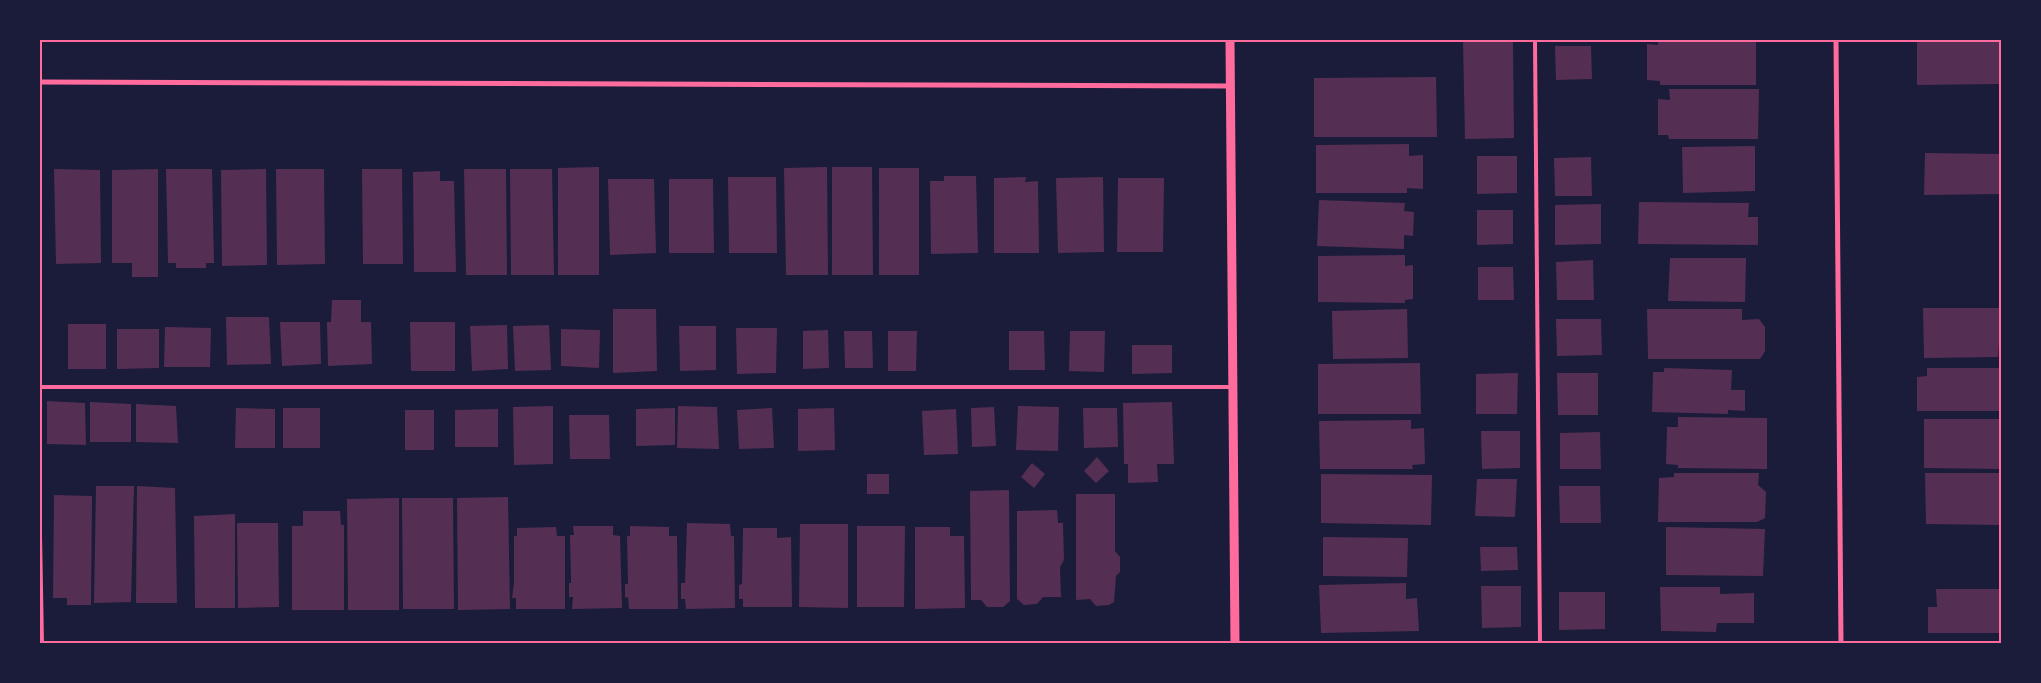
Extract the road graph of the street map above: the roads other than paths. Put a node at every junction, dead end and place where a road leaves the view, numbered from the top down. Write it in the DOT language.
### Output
graph roads {
  1 [pos="1230,40"];
  2 [pos="1535,40"];
  3 [pos="1836,40"];
  4 [pos="40,82"];
  5 [pos="1230,86"];
  6 [pos="40,387"];
  7 [pos="1232,388"];
  8 [pos="40,535"];
  9 [pos="42,643"];
  10 [pos="1235,643"];
  11 [pos="1540,643"];
  12 [pos="1841,643"];
  1 -- 5 [label="street"];
  2 -- 11 [label="lane"];
  3 -- 12 [label="street"];
  4 -- 5 [label="street"];
  5 -- 7 [label="street"];
  6 -- 7 [label="lane"];
  7 -- 10 [label="street"];
  8 -- 9 [label="lane"];
}
